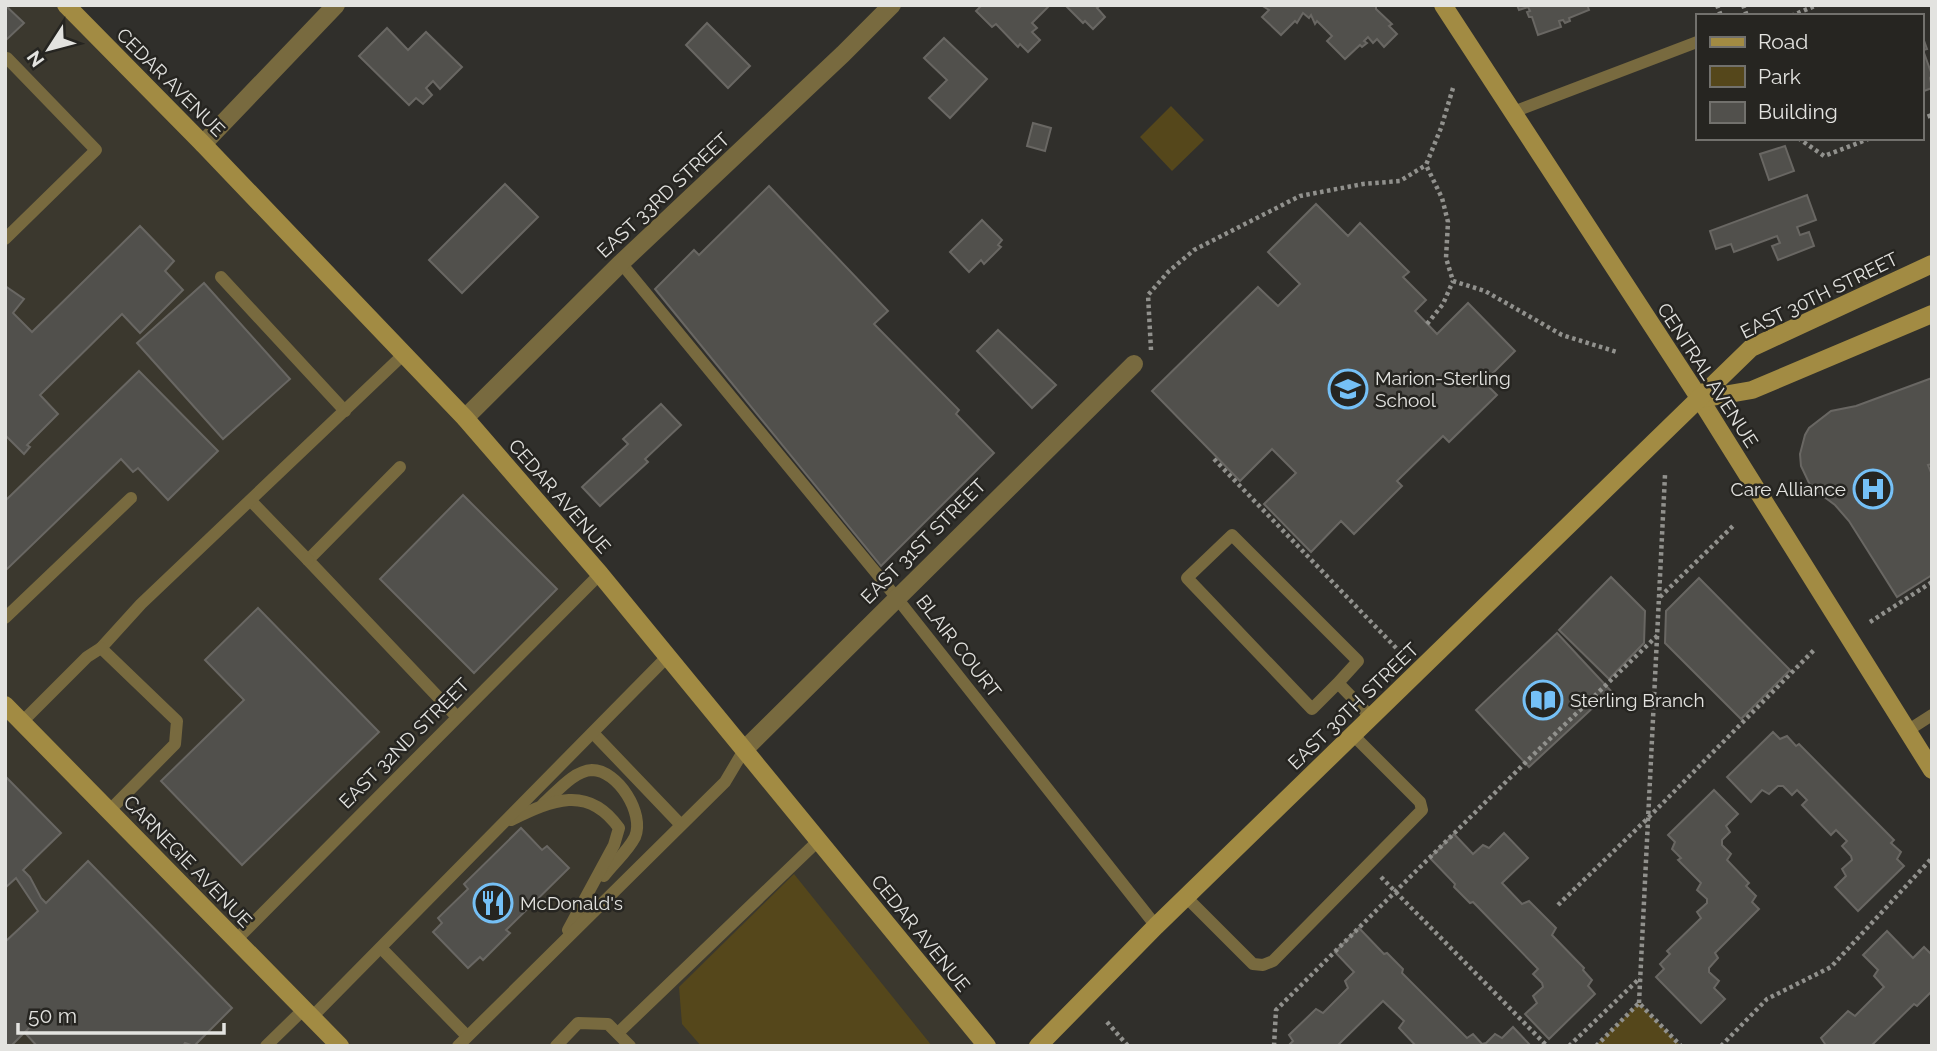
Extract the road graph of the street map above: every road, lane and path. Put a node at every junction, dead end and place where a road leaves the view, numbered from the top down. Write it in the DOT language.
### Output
graph roads {
  1 [pos="66,5"];
  2 [pos="336,5"];
  3 [pos="892,5"];
  4 [pos="1443,5"];
  5 [pos="1817,5"];
  6 [pos="1796,14"];
  7 [pos="1696,42"];
  8 [pos="7,58"];
  9 [pos="1453,88"];
  10 [pos="1513,112"];
  11 [pos="1801,140"];
  12 [pos="1866,140"];
  13 [pos="203,144"];
  14 [pos="1426,165"];
  15 [pos="5,239"];
  16 [pos="621,263"];
  17 [pos="1932,264"];
  18 [pos="221,277"];
  19 [pos="1453,281"];
  20 [pos="1932,314"];
  21 [pos="1427,324"];
  22 [pos="1617,352"];
  23 [pos="404,354"];
  24 [pos="1134,364"];
  25 [pos="1700,399"];
  26 [pos="345,411"];
  27 [pos="466,418"];
  28 [pos="1214,458"];
  29 [pos="400,467"];
  30 [pos="1665,475"];
  31 [pos="131,498"];
  32 [pos="251,501"];
  33 [pos="1734,525"];
  34 [pos="308,560"];
  35 [pos="600,574"];
  36 [pos="1932,582"];
  37 [pos="896,597"];
  38 [pos="1659,598"];
  39 [pos="5,618"];
  40 [pos="1870,622"];
  41 [pos="1657,635"];
  42 [pos="101,648"];
  43 [pos="1815,649"];
  44 [pos="1400,652"];
  45 [pos="667,657"];
  46 [pos="1338,683"];
  47 [pos="11,713"];
  48 [pos="1932,715"];
  49 [pos="457,717"];
  50 [pos="1371,718"];
  51 [pos="1907,731"];
  52 [pos="593,733"];
  53 [pos="1353,735"];
  54 [pos="744,750"];
  55 [pos="1932,770"];
  56 [pos="541,806"];
  57 [pos="109,811"];
  58 [pos="1648,818"];
  59 [pos="503,824"];
  60 [pos="681,825"];
  61 [pos="818,841"];
  62 [pos="1932,858"];
  63 [pos="1369,865"];
  64 [pos="1395,891"];
  65 [pos="1186,897"];
  66 [pos="582,904"];
  67 [pos="1558,905"];
  68 [pos="1156,926"];
  69 [pos="236,940"];
  70 [pos="562,943"];
  71 [pos="381,948"];
  72 [pos="1640,977"];
  73 [pos="1639,1003"];
  74 [pos="308,1013"];
  75 [pos="1107,1022"];
  76 [pos="618,1033"];
  77 [pos="467,1036"];
  78 [pos="266,1046"];
  79 [pos="340,1046"];
  80 [pos="457,1046"];
  81 [pos="555,1046"];
  82 [pos="630,1046"];
  83 [pos="987,1046"];
  84 [pos="1038,1046"];
  85 [pos="1128,1046"];
  86 [pos="1274,1046"];
  87 [pos="1548,1046"];
  88 [pos="1569,1046"];
  89 [pos="1596,1046"];
  90 [pos="1681,1046"];
  91 [pos="1721,1046"];
  1 -- 13 [label="street, CEDAR AVENUE"];
  2 -- 13 [label="street"];
  3 -- 16 [label="street, EAST 33RD STREET"];
  4 -- 10 [label="street, CENTRAL AVENUE"];
  5 -- 6 [label="path"];
  7 -- 10 [label="lane"];
  8 -- 15 [label="lane"];
  9 -- 14 [label="path"];
  10 -- 25 [label="street, CENTRAL AVENUE"];
  11 -- 12 [label="path"];
  13 -- 23 [label="street, CEDAR AVENUE"];
  14 -- 19 [label="path"];
  14 -- 24 [label="path"];
  16 -- 27 [label="street, EAST 33RD STREET"];
  16 -- 37 [label="lane, BLAIR COURT"];
  17 -- 25 [label="street, EAST 30TH STREET"];
  18 -- 26 [label="lane"];
  19 -- 21 [label="path"];
  19 -- 22 [label="path"];
  20 -- 25 [label="street"];
  23 -- 26 [label="lane"];
  23 -- 27 [label="street, CEDAR AVENUE"];
  24 -- 37 [label="street, EAST 31ST STREET"];
  25 -- 50 [label="street, EAST 30TH STREET"];
  25 -- 51 [label="street, CENTRAL AVENUE"];
  26 -- 32 [label="lane"];
  27 -- 35 [label="street, CEDAR AVENUE"];
  28 -- 44 [label="path"];
  29 -- 34 [label="lane"];
  30 -- 38 [label="path"];
  31 -- 39 [label="lane"];
  32 -- 34 [label="lane"];
  32 -- 42 [label="lane"];
  33 -- 38 [label="path"];
  34 -- 49 [label="lane"];
  35 -- 45 [label="street, CEDAR AVENUE"];
  35 -- 49 [label="lane, EAST 32ND STREET"];
  36 -- 40 [label="path"];
  37 -- 54 [label="street, EAST 31ST STREET"];
  37 -- 68 [label="lane, BLAIR COURT"];
  38 -- 41 [label="path"];
  41 -- 58 [label="path"];
  41 -- 64 [label="path"];
  42 -- 47 [label="lane"];
  42 -- 57 [label="lane"];
  43 -- 58 [label="path"];
  45 -- 52 [label="lane"];
  45 -- 54 [label="street, CEDAR AVENUE"];
  46 -- 46 [label="lane"];
  46 -- 50 [label="lane"];
  47 -- 57 [label="street, CARNEGIE AVENUE"];
  48 -- 51 [label="lane"];
  49 -- 69 [label="lane, EAST 32ND STREET"];
  50 -- 53 [label="street, EAST 30TH STREET"];
  51 -- 55 [label="street, CENTRAL AVENUE"];
  52 -- 59 [label="lane"];
  52 -- 60 [label="lane"];
  53 -- 63 [label="lane"];
  53 -- 65 [label="street, EAST 30TH STREET"];
  54 -- 60 [label="lane"];
  54 -- 61 [label="street, CEDAR AVENUE"];
  56 -- 59 [label="lane"];
  56 -- 66 [label="lane"];
  56 -- 66 [label="lane"];
  57 -- 69 [label="street, CARNEGIE AVENUE"];
  58 -- 67 [label="path"];
  58 -- 72 [label="path"];
  59 -- 71 [label="lane"];
  60 -- 70 [label="lane"];
  61 -- 76 [label="lane"];
  61 -- 83 [label="street, CEDAR AVENUE"];
  62 -- 91 [label="path"];
  63 -- 64 [label="path"];
  63 -- 65 [label="lane"];
  64 -- 86 [label="path"];
  64 -- 87 [label="path"];
  65 -- 68 [label="street, EAST 30TH STREET"];
  66 -- 70 [label="lane"];
  68 -- 84 [label="street, EAST 30TH STREET"];
  69 -- 74 [label="street, CARNEGIE AVENUE"];
  70 -- 77 [label="lane"];
  71 -- 74 [label="lane"];
  71 -- 77 [label="lane"];
  72 -- 73 [label="path"];
  72 -- 88 [label="path"];
  73 -- 89 [label="path"];
  73 -- 90 [label="path"];
  74 -- 78 [label="lane"];
  74 -- 79 [label="street, CARNEGIE AVENUE"];
  75 -- 85 [label="path"];
  76 -- 81 [label="lane"];
  76 -- 82 [label="lane"];
  77 -- 80 [label="lane"];
}
